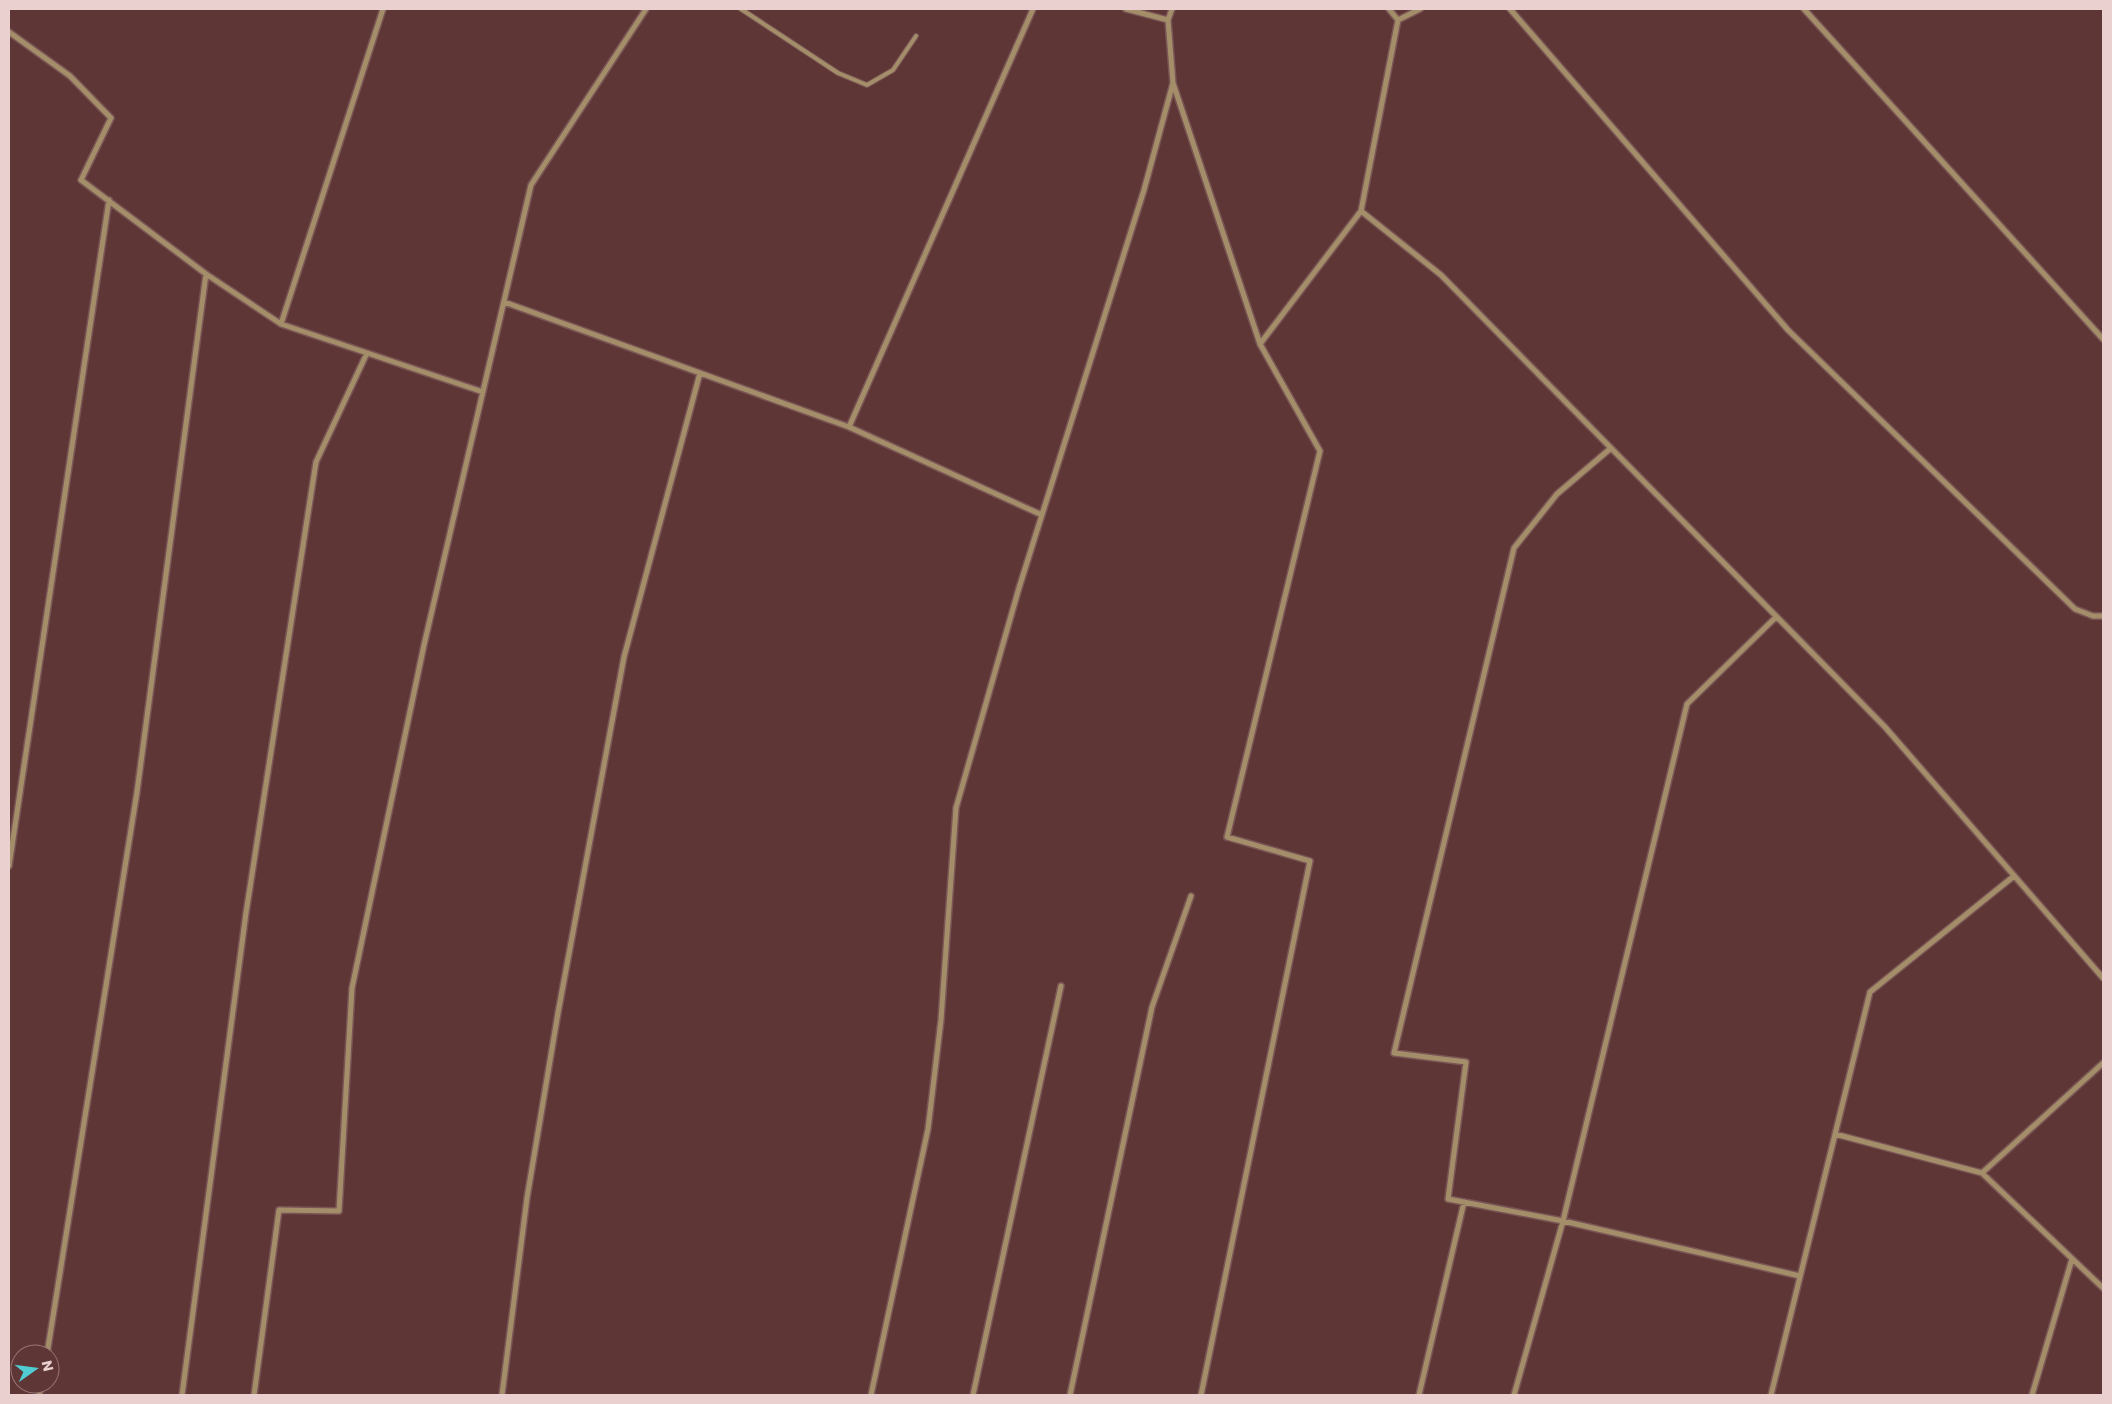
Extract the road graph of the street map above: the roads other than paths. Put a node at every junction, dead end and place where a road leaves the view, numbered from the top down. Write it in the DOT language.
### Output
graph roads {
  1 [pos="383,9"];
  2 [pos="646,9"];
  3 [pos="741,9"];
  4 [pos="1033,9"];
  5 [pos="1126,9"];
  6 [pos="1172,9"];
  7 [pos="1389,9"];
  8 [pos="1420,9"];
  9 [pos="1510,9"];
  10 [pos="1804,9"];
  11 [pos="1168,20"];
  12 [pos="1398,20"];
  13 [pos="9,32"];
  14 [pos="916,36"];
  15 [pos="1173,83"];
  16 [pos="109,200"];
  17 [pos="1362,211"];
  18 [pos="206,274"];
  19 [pos="504,302"];
  20 [pos="282,324"];
  21 [pos="2103,339"];
  22 [pos="1260,344"];
  23 [pos="367,353"];
  24 [pos="700,373"];
  25 [pos="483,392"];
  26 [pos="848,427"];
  27 [pos="1611,448"];
  28 [pos="1042,515"];
  29 [pos="2103,616"];
  30 [pos="1776,617"];
  31 [pos="9,866"];
  32 [pos="2014,876"];
  33 [pos="1191,896"];
  34 [pos="2103,978"];
  35 [pos="1061,986"];
  36 [pos="2103,1063"];
  37 [pos="1836,1134"];
  38 [pos="1982,1174"];
  39 [pos="1464,1202"];
  40 [pos="1563,1221"];
  41 [pos="2072,1259"];
  42 [pos="1800,1276"];
  43 [pos="2103,1288"];
  44 [pos="49,1344"];
  45 [pos="182,1395"];
  46 [pos="254,1395"];
  47 [pos="502,1395"];
  48 [pos="871,1395"];
  49 [pos="973,1395"];
  50 [pos="1070,1395"];
  51 [pos="1201,1395"];
  52 [pos="1419,1395"];
  53 [pos="1514,1395"];
  54 [pos="1771,1395"];
  55 [pos="2032,1395"];
  1 -- 20 [label="street"];
  2 -- 19 [label="street"];
  3 -- 14 [label="lane"];
  4 -- 26 [label="street"];
  5 -- 11 [label="street"];
  6 -- 11 [label="street"];
  7 -- 12 [label="street"];
  8 -- 12 [label="street"];
  9 -- 29 [label="street"];
  10 -- 21 [label="street"];
  11 -- 15 [label="street"];
  12 -- 17 [label="street"];
  13 -- 16 [label="street"];
  15 -- 22 [label="street"];
  15 -- 28 [label="street"];
  16 -- 18 [label="street"];
  16 -- 31 [label="street"];
  17 -- 22 [label="street"];
  17 -- 27 [label="street"];
  18 -- 20 [label="street"];
  18 -- 44 [label="street"];
  19 -- 24 [label="street"];
  19 -- 25 [label="street"];
  20 -- 23 [label="street"];
  22 -- 51 [label="street"];
  23 -- 25 [label="street"];
  23 -- 45 [label="street"];
  24 -- 26 [label="street"];
  24 -- 47 [label="street"];
  25 -- 46 [label="street"];
  26 -- 28 [label="street"];
  27 -- 30 [label="street"];
  27 -- 39 [label="street"];
  28 -- 48 [label="street"];
  30 -- 32 [label="street"];
  30 -- 40 [label="street"];
  32 -- 34 [label="street"];
  32 -- 37 [label="street"];
  33 -- 50 [label="street"];
  35 -- 49 [label="street"];
  36 -- 38 [label="street"];
  37 -- 38 [label="street"];
  37 -- 42 [label="street"];
  38 -- 41 [label="street"];
  39 -- 40 [label="street"];
  39 -- 52 [label="street"];
  40 -- 42 [label="street"];
  40 -- 53 [label="street"];
  41 -- 43 [label="street"];
  41 -- 55 [label="street"];
  42 -- 54 [label="street"];
}
